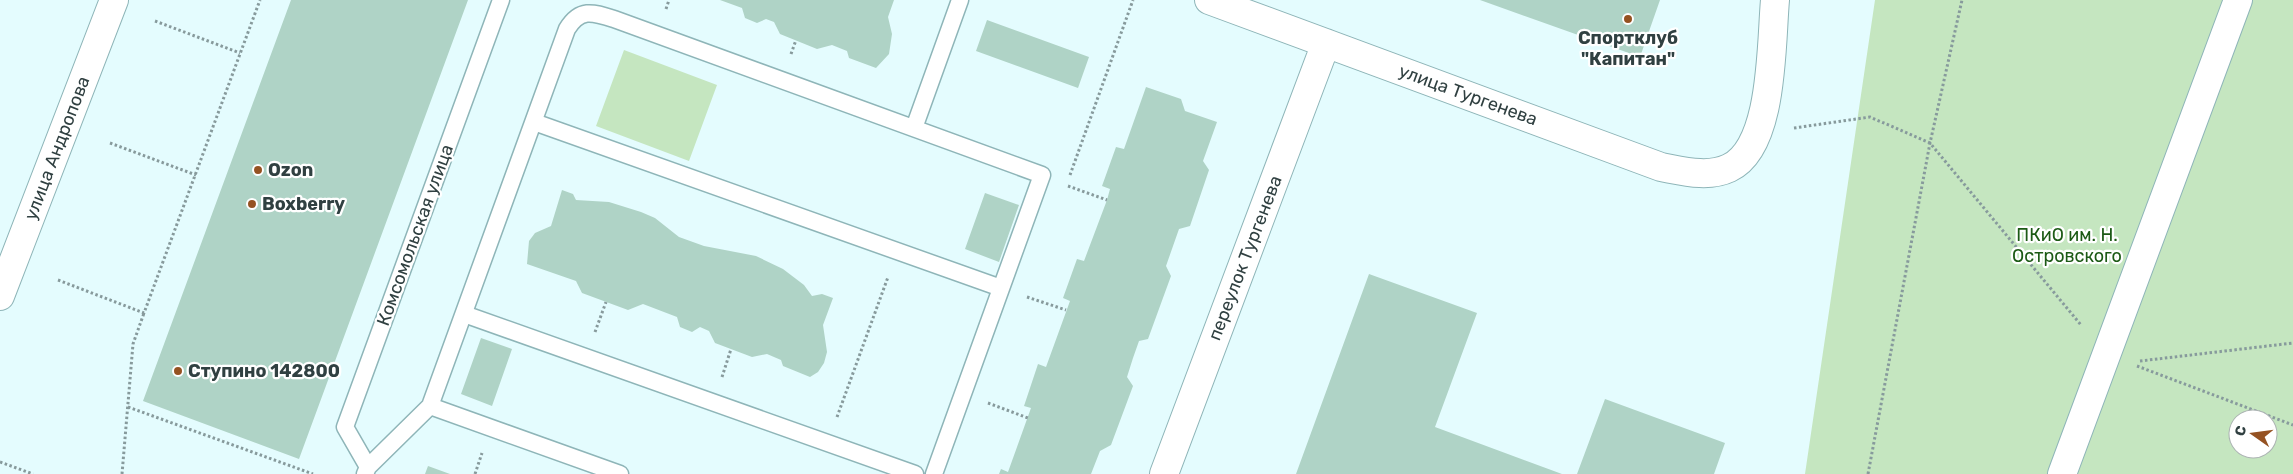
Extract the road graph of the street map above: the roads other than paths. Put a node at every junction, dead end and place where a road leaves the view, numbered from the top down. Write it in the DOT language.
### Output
graph roads {
  1 [pos="114,0"];
  2 [pos="501,0"];
  3 [pos="960,0"];
  4 [pos="1209,0"];
  5 [pos="1775,0"];
  6 [pos="2238,0"];
  7 [pos="1326,43"];
  8 [pos="534,122"];
  9 [pos="914,128"];
  10 [pos="1002,288"];
  11 [pos="0,296"];
  12 [pos="464,314"];
  13 [pos="430,406"];
  14 [pos="366,471"];
  15 [pos="620,474"];
  16 [pos="916,474"];
  17 [pos="934,474"];
  18 [pos="1164,474"];
  19 [pos="2062,474"];
  1 -- 11 [label="street, улица Андропова"];
  2 -- 14 [label="lane, Комсомольская улица"];
  3 -- 9 [label="lane"];
  4 -- 7 [label="street, улица Тургенева"];
  5 -- 7 [label="street, улица Тургенева"];
  6 -- 19 [label="street"];
  7 -- 18 [label="street, переулок Тургенева"];
  8 -- 9 [label="lane"];
  8 -- 10 [label="lane"];
  8 -- 12 [label="lane"];
  9 -- 10 [label="lane"];
  10 -- 17 [label="lane"];
  12 -- 13 [label="lane"];
  12 -- 16 [label="lane"];
  13 -- 14 [label="lane"];
  13 -- 15 [label="lane"];
}
